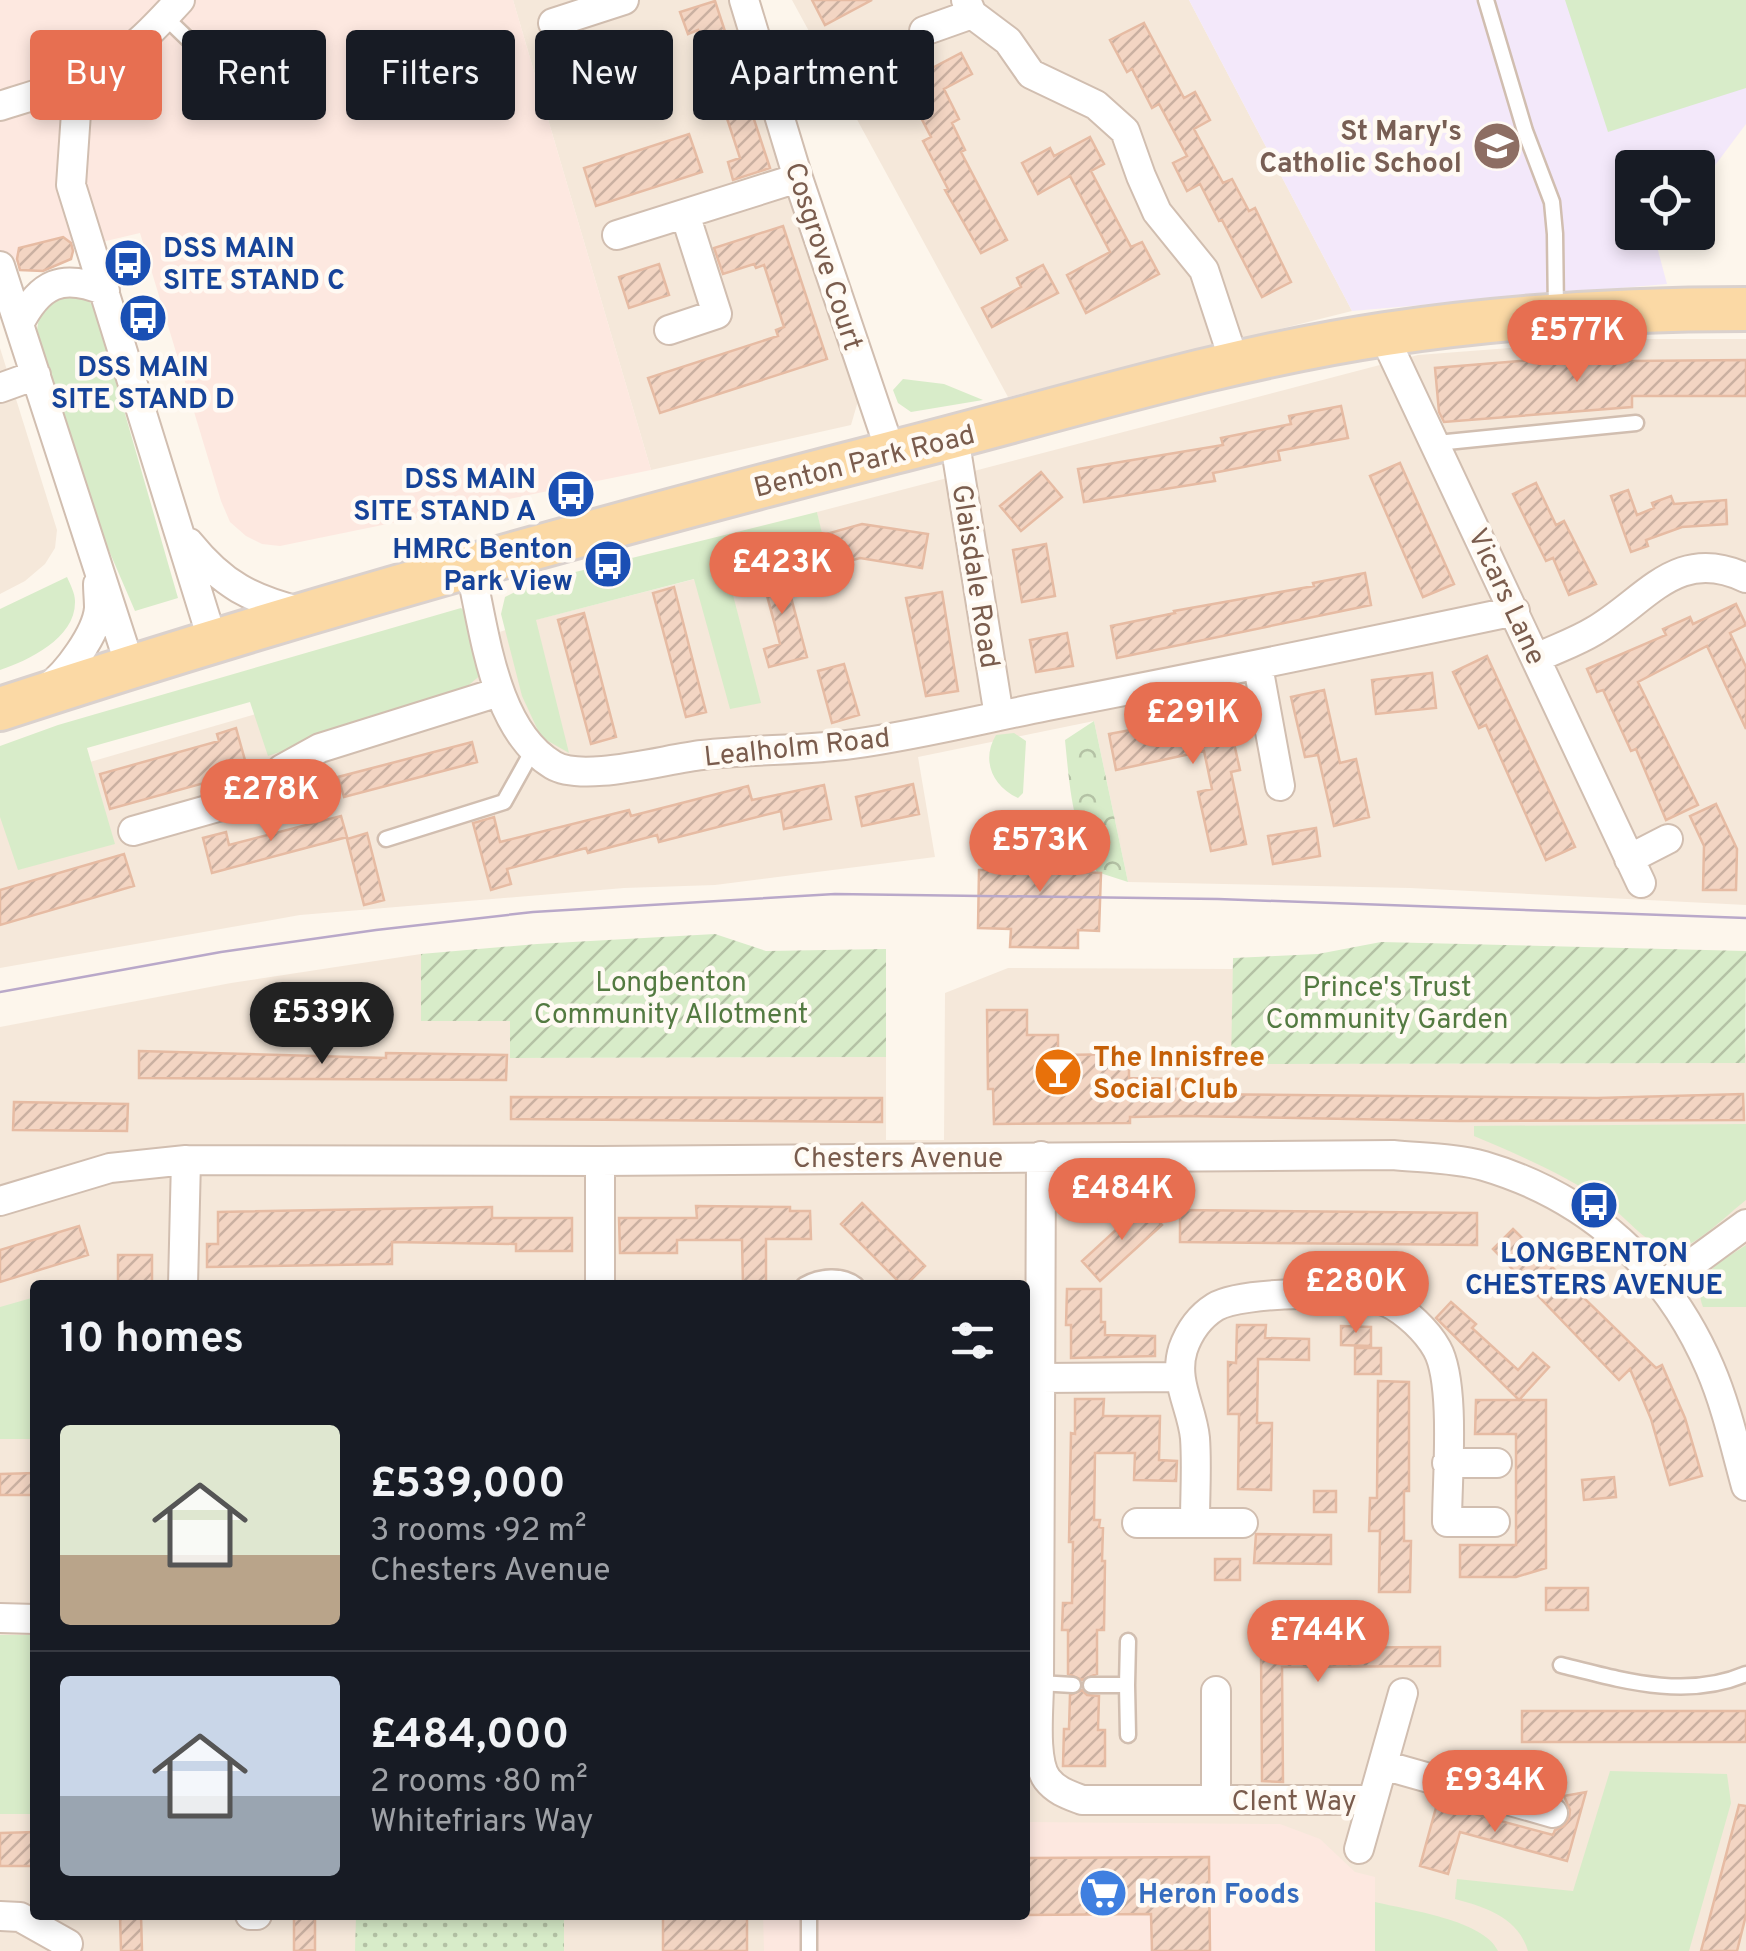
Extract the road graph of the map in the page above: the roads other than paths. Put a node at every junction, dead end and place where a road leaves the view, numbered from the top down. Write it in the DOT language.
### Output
graph roads {
  1 [pos="624,0"];
  2 [pos="744,0"];
  3 [pos="1486,0"];
  4 [pos="969,7"];
  5 [pos="172,8"];
  6 [pos="554,23"];
  7 [pos="147,30"];
  8 [pos="189,30"];
  9 [pos="928,30"];
  10 [pos="30,97"];
  11 [pos="0,106"];
  12 [pos="76,120"];
  13 [pos="798,178"];
  14 [pos="685,214"];
  15 [pos="617,236"];
  16 [pos="0,266"];
  17 [pos="105,291"];
  18 [pos="1746,310"];
  19 [pos="1556,313"];
  20 [pos="19,324"];
  21 [pos="669,330"];
  22 [pos="1384,334"];
  23 [pos="1235,364"];
  24 [pos="36,376"];
  25 [pos="0,388"];
  26 [pos="1636,423"];
  27 [pos="954,437"];
  28 [pos="1437,443"];
  29 [pos="891,453"];
  30 [pos="182,534"];
  31 [pos="97,562"];
  32 [pos="470,568"];
  33 [pos="1746,578"];
  34 [pos="1515,611"];
  35 [pos="308,613"];
  36 [pos="214,642"];
  37 [pos="1537,658"];
  38 [pos="130,666"];
  39 [pos="1258,666"];
  40 [pos="500,692"];
  41 [pos="17,703"];
  42 [pos="999,716"];
  43 [pos="533,750"];
  44 [pos="1280,786"];
  45 [pos="133,831"];
  46 [pos="1668,839"];
  47 [pos="386,840"];
  48 [pos="1041,1156"];
  49 [pos="186,1160"];
  50 [pos="600,1161"];
  51 [pos="0,1201"];
  52 [pos="1746,1224"];
  53 [pos="182,1280"];
  54 [pos="600,1280"];
  55 [pos="821,1280"];
  56 [pos="847,1280"];
  57 [pos="1664,1284"];
  58 [pos="1179,1377"];
  59 [pos="1042,1378"];
  60 [pos="1447,1463"];
  61 [pos="1497,1463"];
  62 [pos="1746,1486"];
  63 [pos="1195,1522"];
  64 [pos="1242,1522"];
  65 [pos="1494,1522"];
  66 [pos="1137,1523"];
  67 [pos="1032,1594"];
  68 [pos="0,1618"];
  69 [pos="30,1619"];
  70 [pos="1128,1641"];
  71 [pos="1561,1665"];
  72 [pos="1746,1674"];
  73 [pos="1039,1683"];
  74 [pos="1072,1685"];
  75 [pos="1091,1685"];
  76 [pos="1127,1686"];
  77 [pos="1216,1691"];
  78 [pos="1403,1693"];
  79 [pos="1128,1735"];
  80 [pos="1382,1765"];
  81 [pos="1216,1800"];
  82 [pos="1372,1800"];
  83 [pos="1553,1813"];
  84 [pos="1358,1849"];
  85 [pos="0,1916"];
  86 [pos="809,1920"];
  87 [pos="68,1944"];
  88 [pos="809,1951"];
  1 -- 6 [label="street"];
  2 -- 13 [label="street, Cosgrove Court"];
  3 -- 19 [label="lane"];
  4 -- 9 [label="street"];
  4 -- 23 [label="street"];
  5 -- 7 [label="street"];
  5 -- 8 [label="lane"];
  10 -- 11 [label="street"];
  12 -- 17 [label="street"];
  13 -- 14 [label="street"];
  13 -- 29 [label="street, Cosgrove Court"];
  14 -- 15 [label="street"];
  14 -- 21 [label="street"];
  16 -- 20 [label="street"];
  17 -- 20 [label="street"];
  17 -- 30 [label="street"];
  18 -- 19 [label="main road, Benton Park Road"];
  19 -- 22 [label="main road, Benton Park Road"];
  20 -- 24 [label="street"];
  22 -- 23 [label="main road, Benton Park Road"];
  22 -- 28 [label="street, Vicars Lane"];
  23 -- 27 [label="main road, Benton Park Road"];
  24 -- 25 [label="street"];
  24 -- 31 [label="street"];
  26 -- 28 [label="lane"];
  27 -- 29 [label="main road, Benton Park Road"];
  27 -- 42 [label="street, Glaisdale Road"];
  28 -- 34 [label="street, Vicars Lane"];
  29 -- 32 [label="main road, Benton Park Road"];
  30 -- 35 [label="street"];
  30 -- 36 [label="street"];
  31 -- 38 [label="street"];
  31 -- 41 [label="street"];
  32 -- 35 [label="main road, Benton Park Road"];
  32 -- 40 [label="street"];
  33 -- 37 [label="street"];
  34 -- 37 [label="street, Vicars Lane"];
  34 -- 39 [label="street, Lealholm Road"];
  35 -- 36 [label="main road, Benton Park Road"];
  36 -- 38 [label="main road, Benton Park Road"];
  37 -- 46 [label="street, Vicars Lane"];
  38 -- 41 [label="main road, Benton Park Road"];
  39 -- 42 [label="street, Lealholm Road"];
  39 -- 44 [label="street"];
  40 -- 43 [label="street"];
  40 -- 45 [label="street"];
  42 -- 43 [label="street, Lealholm Road"];
  43 -- 47 [label="lane"];
  48 -- 50 [label="street, Chesters Avenue"];
  48 -- 57 [label="street, Chesters Avenue"];
  48 -- 59 [label="street"];
  49 -- 50 [label="street, Chesters Avenue"];
  49 -- 51 [label="street, Chesters Avenue"];
  49 -- 53 [label="street"];
  50 -- 54 [label="street"];
  52 -- 57 [label="street"];
  55 -- 56 [label="lane"];
  57 -- 62 [label="street, Chesters Avenue"];
  58 -- 59 [label="street"];
  58 -- 60 [label="street"];
  58 -- 63 [label="street"];
  59 -- 67 [label="street"];
  60 -- 61 [label="street"];
  60 -- 65 [label="street"];
  63 -- 64 [label="street"];
  63 -- 66 [label="street"];
  67 -- 73 [label="street"];
  68 -- 69 [label="street"];
  70 -- 76 [label="lane"];
  71 -- 72 [label="lane"];
  73 -- 74 [label="lane"];
  73 -- 81 [label="street, Clent Way"];
  75 -- 76 [label="lane"];
  76 -- 79 [label="lane"];
  77 -- 81 [label="street, Clent Way"];
  78 -- 80 [label="street, Clent Way"];
  80 -- 82 [label="street, Clent Way"];
  80 -- 83 [label="street, Clent Way"];
  81 -- 82 [label="street, Clent Way"];
  82 -- 84 [label="street, Clent Way"];
  85 -- 87 [label="street"];
  86 -- 88 [label="lane"];
}
